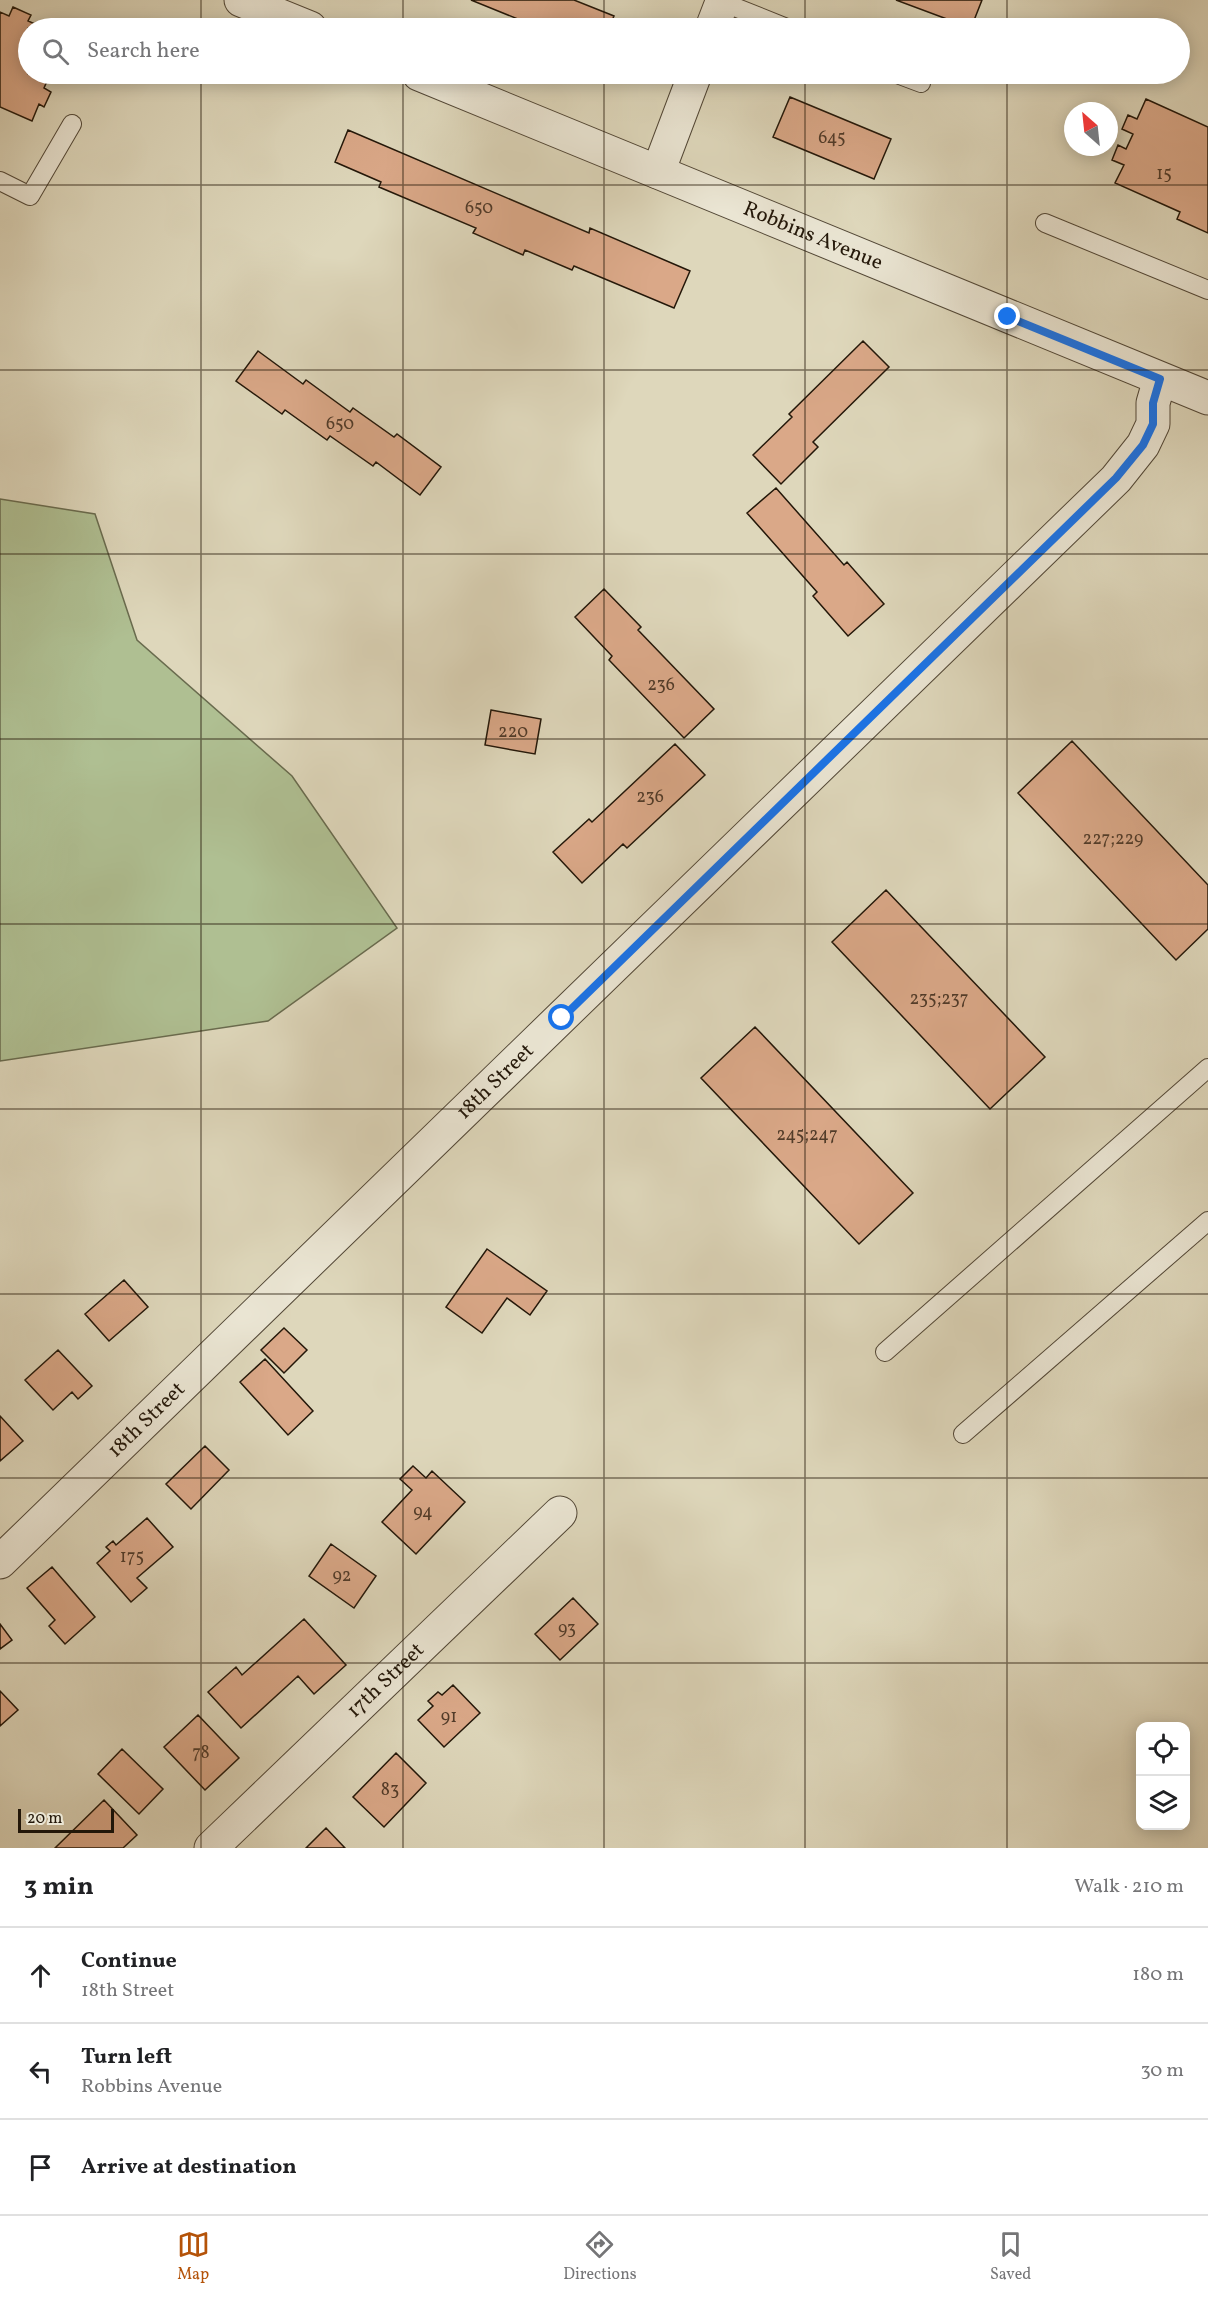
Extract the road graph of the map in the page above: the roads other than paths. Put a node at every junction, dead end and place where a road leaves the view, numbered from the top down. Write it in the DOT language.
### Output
graph roads {
  1 [pos="241,0"];
  2 [pos="718,10"];
  3 [pos="285,18"];
  4 [pos="749,18"];
  5 [pos="443,84"];
  6 [pos="691,84"];
  7 [pos="72,124"];
  8 [pos="658,172"];
  9 [pos="0,181"];
  10 [pos="1045,223"];
  11 [pos="1208,290"];
  12 [pos="1160,379"];
  13 [pos="1208,398"];
  14 [pos="1208,1068"];
  15 [pos="1208,1221"];
  16 [pos="885,1352"];
  17 [pos="963,1434"];
  18 [pos="561,1513"];
  19 [pos="0,1562"];
  20 [pos="211,1848"];
  1 -- 3 [label="street"];
  2 -- 4 [label="lane"];
  5 -- 8 [label="street, Robbins Avenue"];
  6 -- 8 [label="street"];
  7 -- 9 [label="lane"];
  8 -- 12 [label="street, Robbins Avenue"];
  10 -- 11 [label="lane"];
  12 -- 13 [label="street, Robbins Avenue"];
  12 -- 19 [label="street, 18th Street"];
  14 -- 16 [label="lane"];
  15 -- 17 [label="lane"];
  18 -- 20 [label="street, 17th Street"];
}
